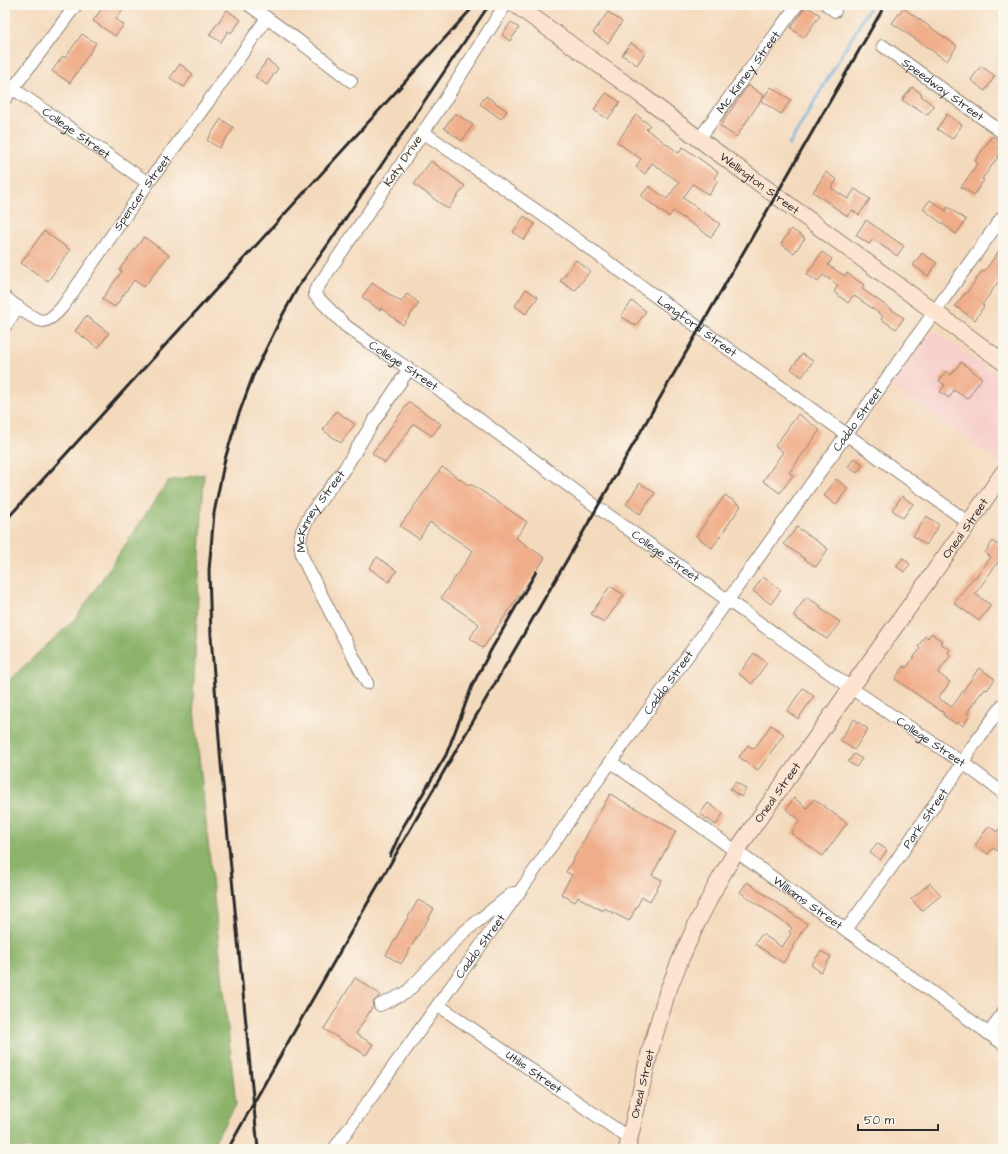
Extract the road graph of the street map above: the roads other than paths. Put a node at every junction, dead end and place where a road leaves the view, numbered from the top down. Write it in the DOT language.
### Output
graph roads {
  1 [pos="76,5"];
  2 [pos="249,5"];
  3 [pos="504,5"];
  4 [pos="516,5"];
  5 [pos="797,5"];
  6 [pos="267,18"];
  7 [pos="883,46"];
  8 [pos="350,80"];
  9 [pos="9,86"];
  10 [pos="5,100"];
  11 [pos="423,132"];
  12 [pos="1003,132"];
  13 [pos="699,139"];
  14 [pos="148,183"];
  15 [pos="1003,216"];
  16 [pos="5,297"];
  17 [pos="18,307"];
  18 [pos="934,312"];
  19 [pos="332,313"];
  20 [pos="5,326"];
  21 [pos="1003,362"];
  22 [pos="409,369"];
  23 [pos="847,434"];
  24 [pos="1003,473"];
  25 [pos="969,523"];
  26 [pos="728,600"];
  27 [pos="367,683"];
  28 [pos="851,688"];
  29 [pos="1003,705"];
  30 [pos="611,762"];
  31 [pos="963,763"];
  32 [pos="1003,793"];
  33 [pos="736,851"];
  34 [pos="525,884"];
  35 [pos="846,930"];
  36 [pos="380,1005"];
  37 [pos="438,1005"];
  38 [pos="1003,1012"];
  39 [pos="988,1034"];
  40 [pos="1003,1044"];
  41 [pos="629,1144"];
  42 [pos="334,1149"];
  1 -- 9 [label="street"];
  2 -- 6 [label="street"];
  3 -- 11 [label="street, Katy Drive"];
  4 -- 13 [label="street, Wellington Street"];
  5 -- 13 [label="street, Mc Kinney Street"];
  6 -- 8 [label="street"];
  6 -- 14 [label="street, Spencer Street"];
  7 -- 12 [label="street, Speedway Street"];
  9 -- 10 [label="street"];
  9 -- 14 [label="street, College Street"];
  11 -- 19 [label="street, Katy Drive"];
  11 -- 23 [label="street, Langford Street"];
  13 -- 18 [label="street, Wellington Street"];
  14 -- 17 [label="street, Spencer Street"];
  15 -- 18 [label="street, Caddo Street"];
  16 -- 17 [label="street"];
  17 -- 20 [label="street"];
  18 -- 21 [label="street, Wellington Street"];
  18 -- 23 [label="street, Caddo Street"];
  19 -- 22 [label="street, College Street"];
  22 -- 26 [label="street, College Street"];
  22 -- 27 [label="street, McKinney Street"];
  23 -- 25 [label="street, Langford Street"];
  23 -- 26 [label="street, Caddo Street"];
  24 -- 25 [label="street, Oneal Street"];
  25 -- 28 [label="street, Oneal Street"];
  26 -- 28 [label="street, College Street"];
  26 -- 30 [label="street, Caddo Street"];
  28 -- 31 [label="street, College Street"];
  28 -- 33 [label="street, Oneal Street"];
  29 -- 31 [label="street, Park Street"];
  30 -- 33 [label="street, Williams Street"];
  30 -- 34 [label="street, Caddo Street"];
  31 -- 32 [label="street, College Street"];
  31 -- 35 [label="street, Park Street"];
  33 -- 35 [label="street, Williams Street"];
  33 -- 41 [label="street, Oneal Street"];
  34 -- 36 [label="street"];
  34 -- 37 [label="street, Caddo Street"];
  35 -- 39 [label="street, Williams Street"];
  37 -- 41 [label="street, Utilis Street"];
  37 -- 42 [label="street, Caddo Street"];
  38 -- 39 [label="street"];
  39 -- 40 [label="street, Williams Street"];
}
